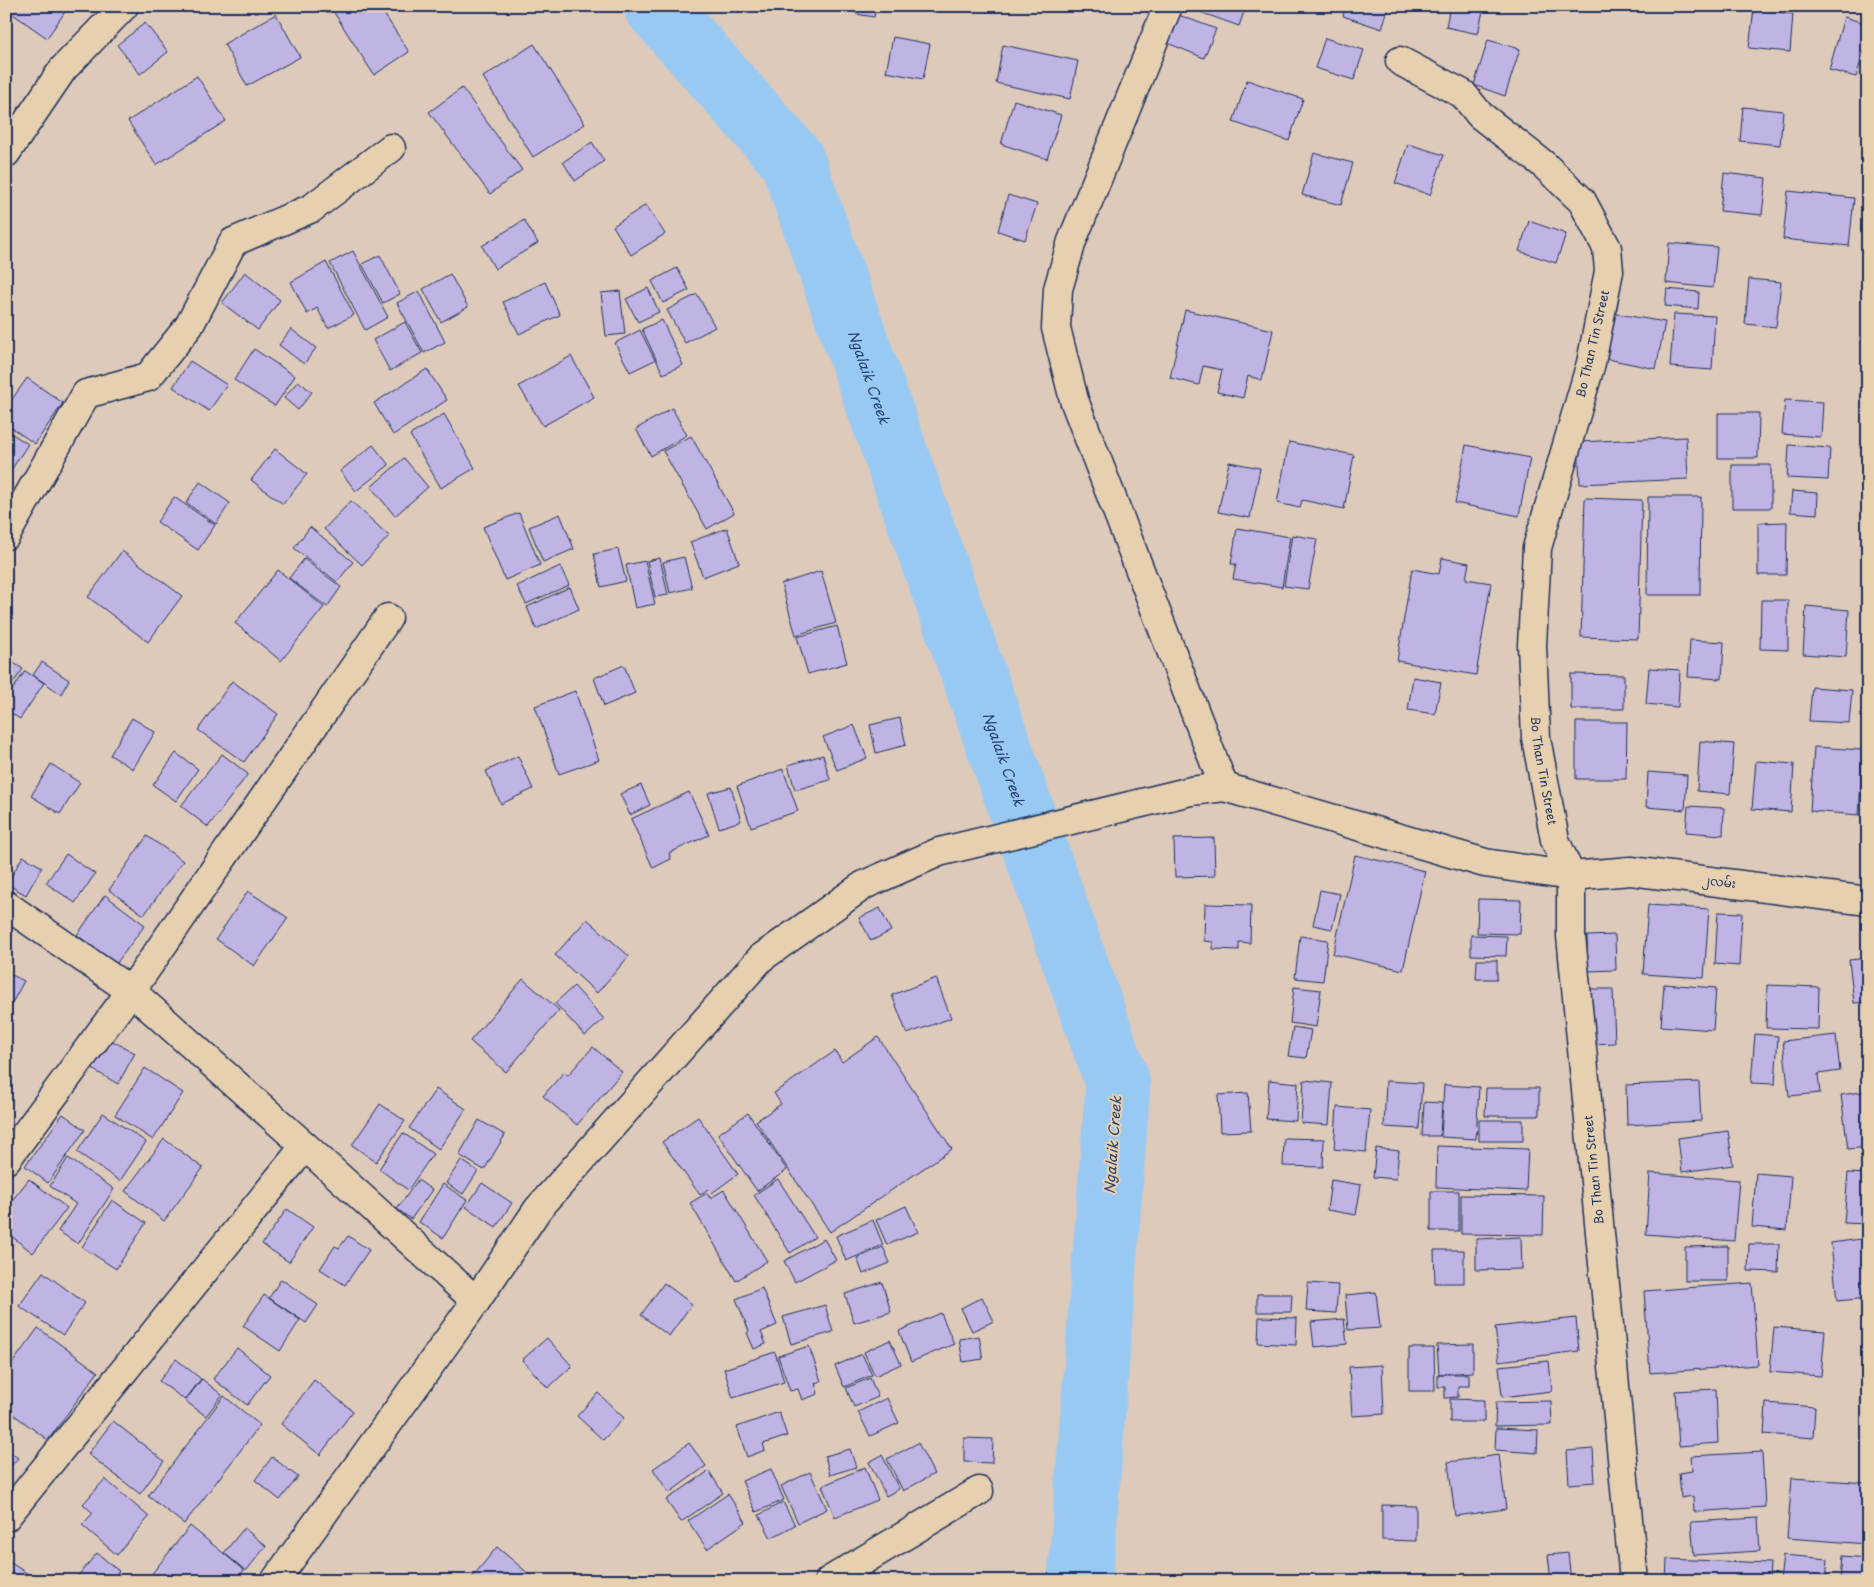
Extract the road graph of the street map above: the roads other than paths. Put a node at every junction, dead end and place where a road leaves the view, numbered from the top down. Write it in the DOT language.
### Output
graph roads {
  1 [pos="124,6"];
  2 [pos="1168,6"];
  3 [pos="1400,61"];
  4 [pos="391,148"];
  5 [pos="6,153"];
  6 [pos="6,535"];
  7 [pos="388,618"];
  8 [pos="1224,787"];
  9 [pos="1571,876"];
  10 [pos="1868,901"];
  11 [pos="6,905"];
  12 [pos="131,991"];
  13 [pos="305,1146"];
  14 [pos="6,1160"];
  15 [pos="476,1301"];
  16 [pos="979,1491"];
  17 [pos="6,1517"];
  18 [pos="275,1581"];
  19 [pos="829,1581"];
  20 [pos="1634,1581"];
  1 -- 5 [label="street"];
  2 -- 8 [label="street"];
  3 -- 9 [label="street, Bo Than Tin Street"];
  4 -- 6 [label="street"];
  7 -- 12 [label="street"];
  8 -- 9 [label="street, ၂လမ်း"];
  8 -- 15 [label="street"];
  9 -- 10 [label="street, ၂လမ်း"];
  9 -- 20 [label="street, Bo Than Tin Street"];
  11 -- 12 [label="street"];
  12 -- 13 [label="street"];
  12 -- 14 [label="street"];
  13 -- 15 [label="street"];
  13 -- 17 [label="street"];
  15 -- 18 [label="street"];
  16 -- 19 [label="street"];
}
